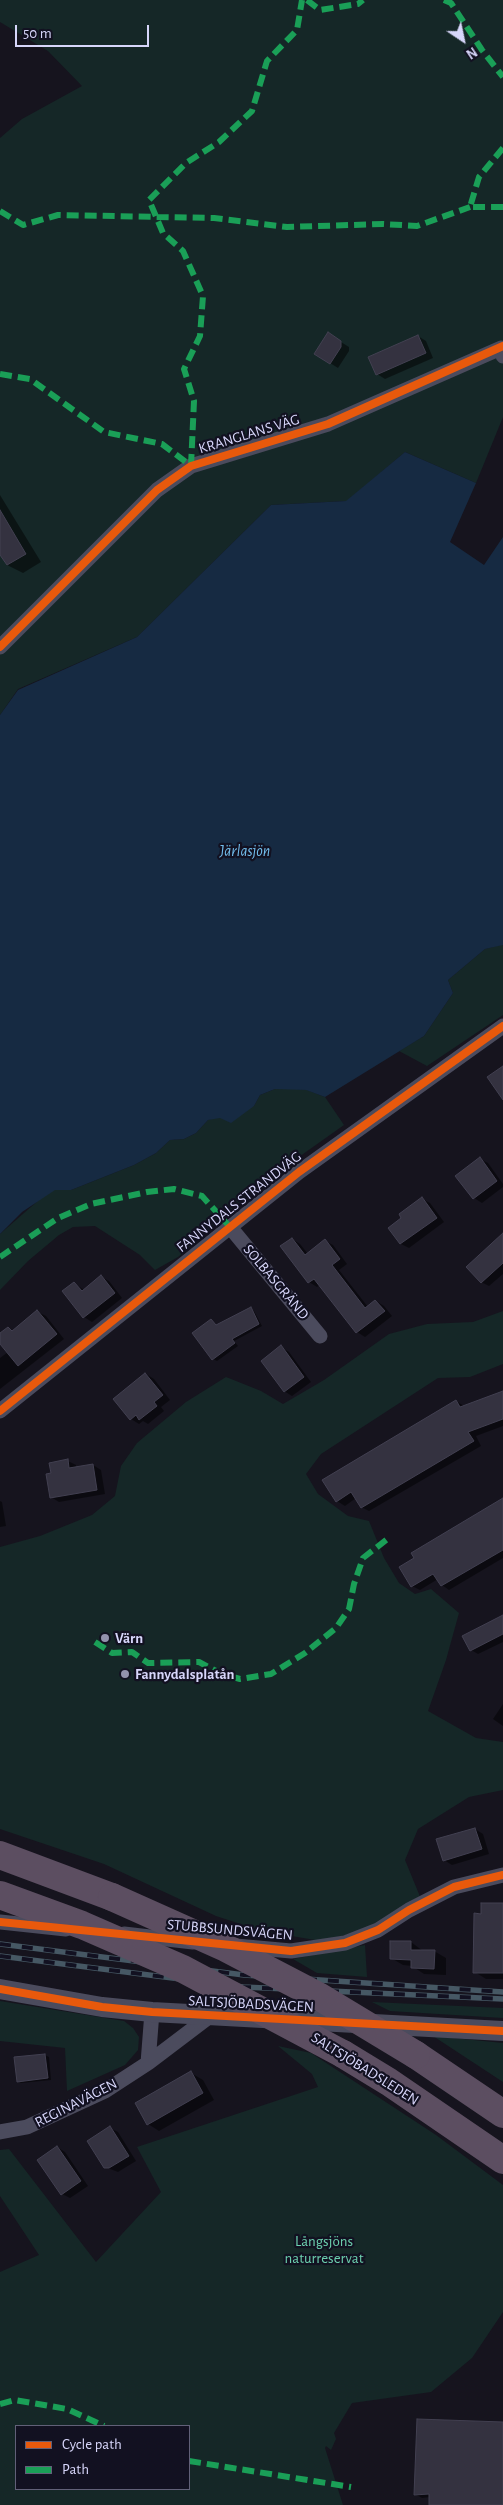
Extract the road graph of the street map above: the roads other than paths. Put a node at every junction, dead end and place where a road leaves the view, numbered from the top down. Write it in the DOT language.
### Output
graph roads {
  1 [pos="503,356"];
  2 [pos="0,647"];
  3 [pos="503,1026"];
  4 [pos="230,1227"];
  5 [pos="320,1336"];
  6 [pos="0,1411"];
  7 [pos="0,1855"];
  8 [pos="503,1875"];
  9 [pos="0,1895"];
  10 [pos="0,1922"];
  11 [pos="0,1989"];
  12 [pos="152,2012"];
  13 [pos="210,2016"];
  14 [pos="503,2031"];
  15 [pos="148,2063"];
  16 [pos="503,2114"];
  17 [pos="0,2132"];
  18 [pos="503,2160"];
  1 -- 2 [label="street, KRANGLANS VÄG"];
  3 -- 4 [label="street, FANNYDALS STRANDVÄG"];
  4 -- 5 [label="street, SOLBASGRÄND"];
  4 -- 6 [label="street, FANNYDALS STRANDVÄG"];
  7 -- 16 [label="highway, bridge"];
  8 -- 10 [label="street, STUBBSUNDSVÄGEN"];
  9 -- 18 [label="highway, SALTSJÖBADSLEDEN, bridge"];
  11 -- 12 [label="street, SALTSJÖBADSVÄGEN"];
  12 -- 13 [label="street, SALTSJÖBADSVÄGEN"];
  12 -- 15 [label="street"];
  13 -- 14 [label="street, SALTSJÖBADSVÄGEN"];
  13 -- 15 [label="street, REGINAVÄGEN"];
  15 -- 17 [label="street, REGINAVÄGEN"];
}
